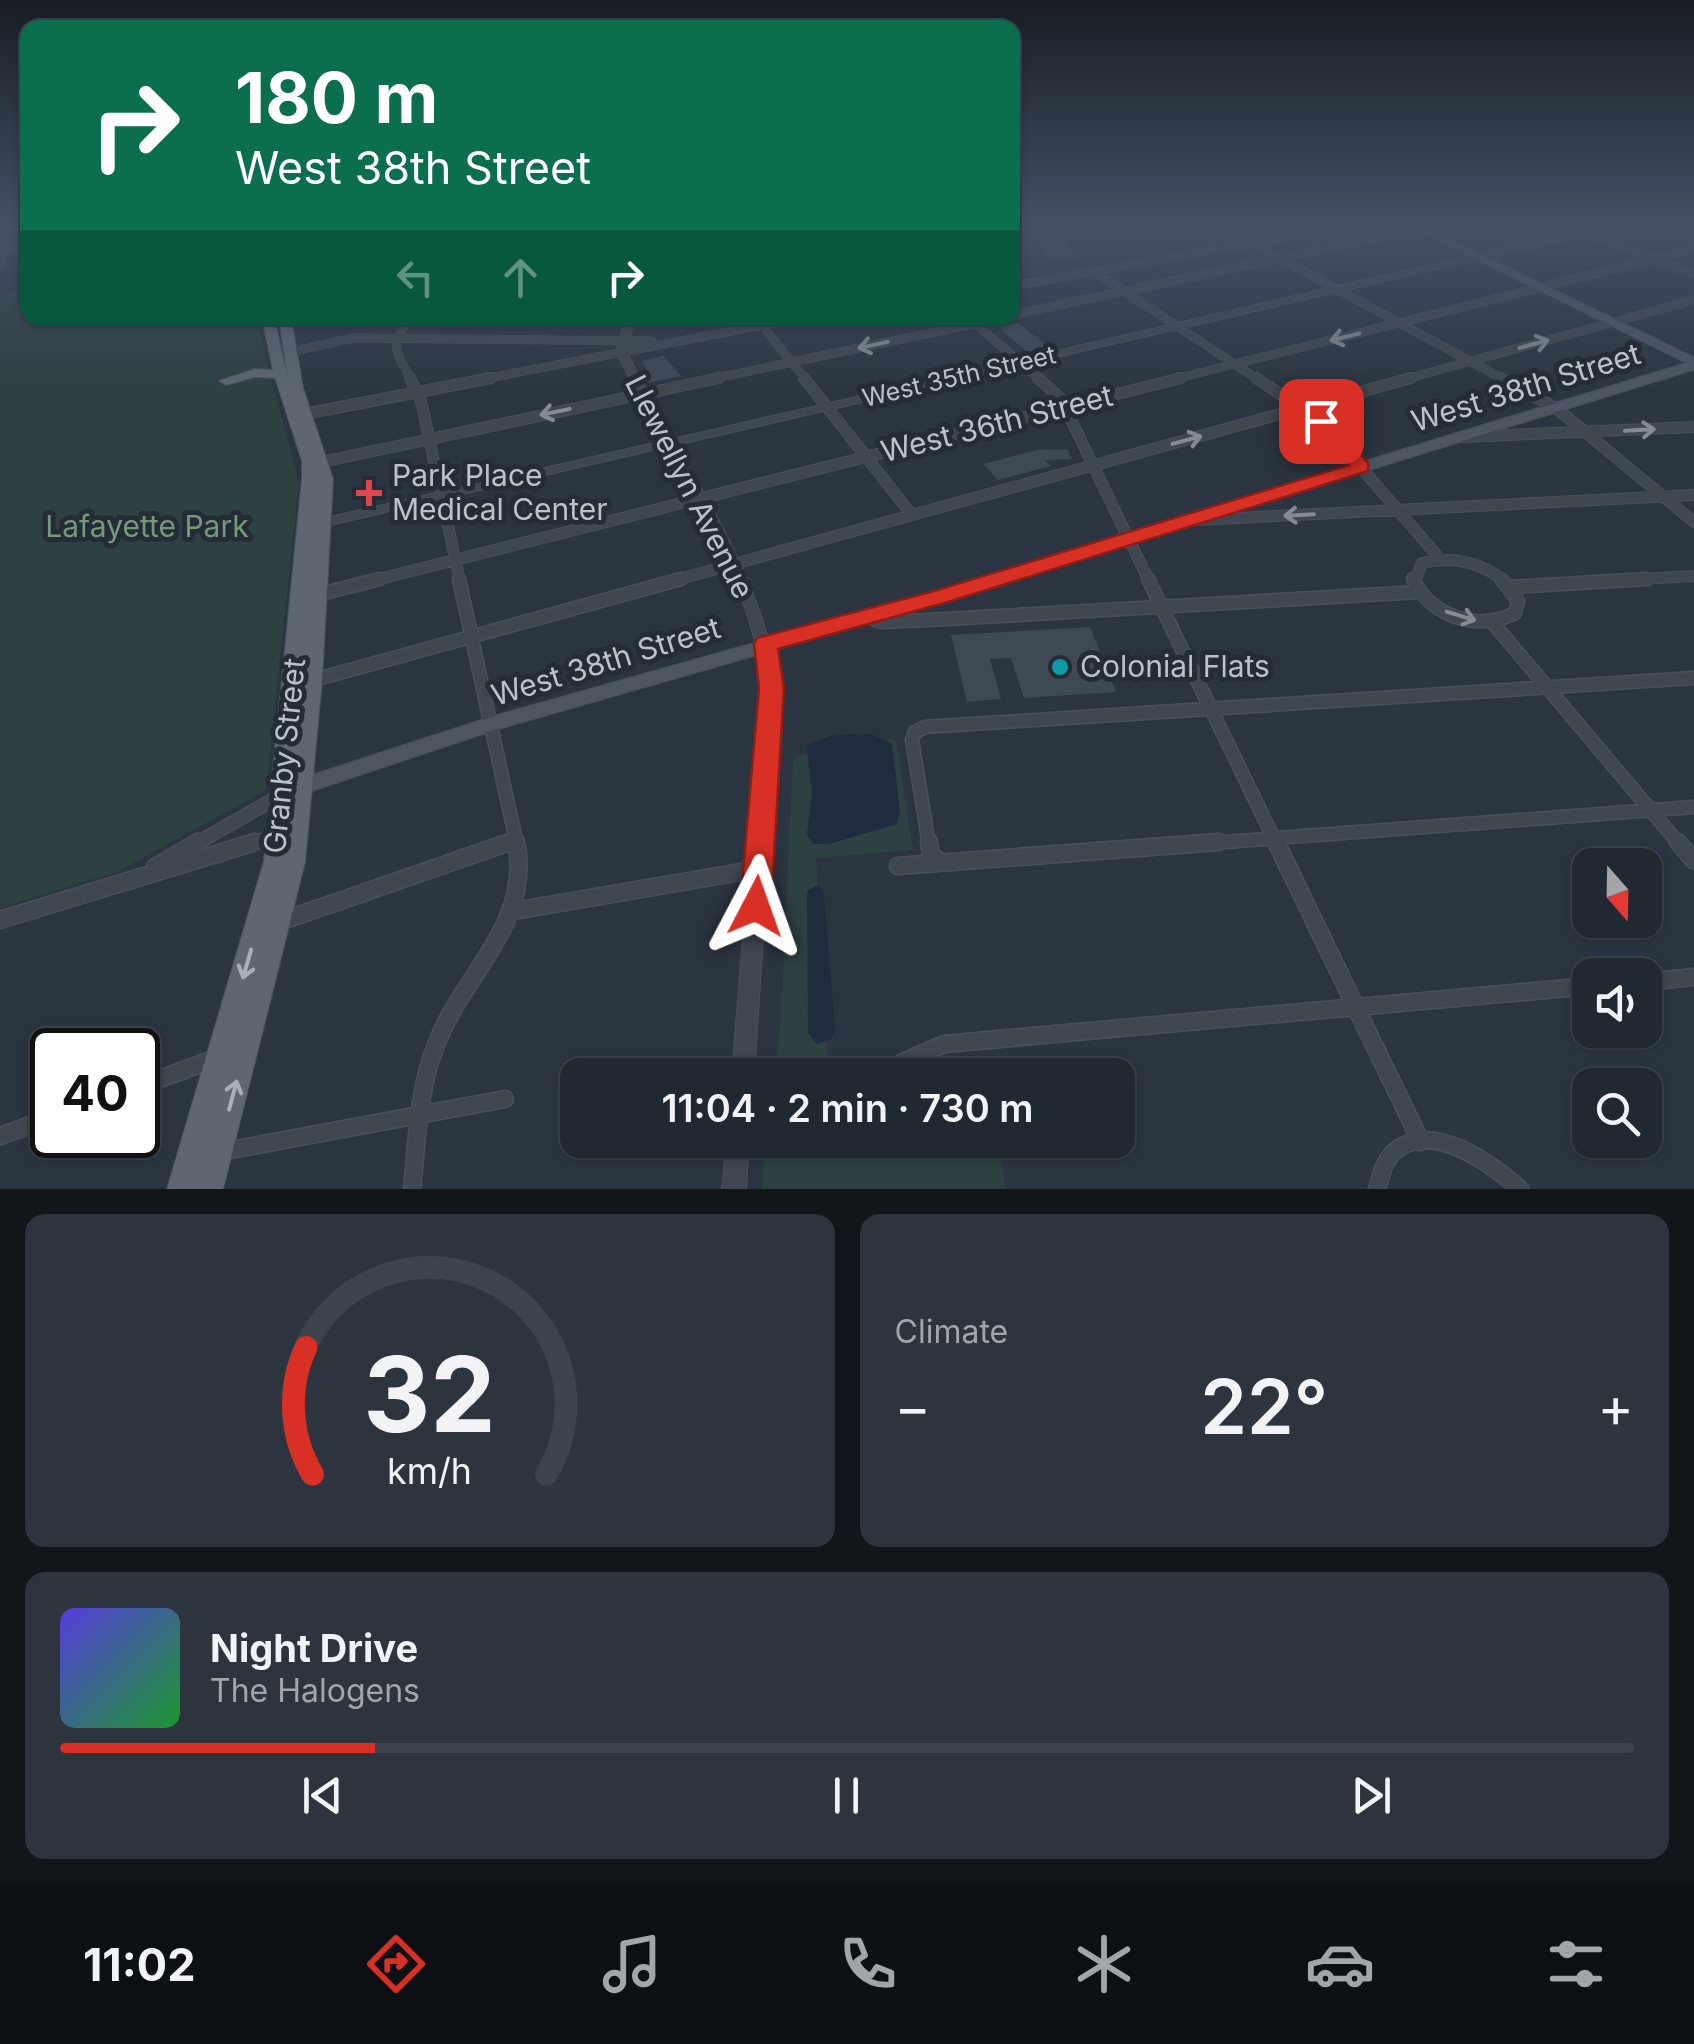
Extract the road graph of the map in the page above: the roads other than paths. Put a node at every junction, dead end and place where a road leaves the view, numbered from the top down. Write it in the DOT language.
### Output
graph roads {
  1 [pos="1109,281"];
  2 [pos="1173,281"];
  3 [pos="1319,281"];
  4 [pos="1371,281"];
  5 [pos="1529,281"];
  6 [pos="1568,281"];
  7 [pos="1542,288"];
  8 [pos="1335,290"];
  9 [pos="1125,292"];
  10 [pos="1694,300"];
  11 [pos="1020,313"];
  12 [pos="1613,322"];
  13 [pos="1399,324"];
  14 [pos="271,325"];
  15 [pos="285,325"];
  16 [pos="404,325"];
  17 [pos="628,325"];
  18 [pos="746,325"];
  19 [pos="765,325"];
  20 [pos="951,325"];
  21 [pos="978,325"];
  22 [pos="1177,326"];
  23 [pos="395,337"];
  24 [pos="621,347"];
  25 [pos="283,359"];
  26 [pos="1020,362"];
  27 [pos="1471,362"];
  28 [pos="789,363"];
  29 [pos="1694,363"];
  30 [pos="1236,365"];
  31 [pos="226,380"];
  32 [pos="419,392"];
  33 [pos="641,394"];
  34 [pos="826,407"];
  35 [pos="1065,407"];
  36 [pos="1302,408"];
  37 [pos="1556,408"];
  38 [pos="299,415"];
  39 [pos="1694,427"];
  40 [pos="1585,432"];
  41 [pos="1459,437"];
  42 [pos="429,439"];
  43 [pos="668,443"];
  44 [pos="866,458"];
  45 [pos="316,463"];
  46 [pos="1093,466"];
  47 [pos="1361,467"];
  48 [pos="441,495"];
  49 [pos="1694,495"];
  50 [pos="1663,496"];
  51 [pos="699,499"];
  52 [pos="1397,510"];
  53 [pos="912,515"];
  54 [pos="1186,520"];
  55 [pos="1694,522"];
  56 [pos="314,525"];
  57 [pos="1128,539"];
  58 [pos="1440,559"];
  59 [pos="456,560"];
  60 [pos="734,564"];
  61 [pos="1694,576"];
  62 [pos="1510,587"];
  63 [pos="1419,592"];
  64 [pos="309,596"];
  65 [pos="1162,607"];
  66 [pos="867,617"];
  67 [pos="1492,622"];
  68 [pos="472,636"];
  69 [pos="766,644"];
  70 [pos="1694,678"];
  71 [pos="303,683"];
  72 [pos="1548,688"];
  73 [pos="1212,709"];
  74 [pos="492,724"];
  75 [pos="293,789"];
  76 [pos="1694,807"];
  77 [pos="1651,810"];
  78 [pos="279,835"];
  79 [pos="1274,839"];
  80 [pos="518,840"];
  81 [pos="1694,861"];
  82 [pos="940,862"];
  83 [pos="898,866"];
  84 [pos="758,870"];
  85 [pos="134,879"];
  86 [pos="514,911"];
  87 [pos="0,920"];
  88 [pos="279,922"];
  89 [pos="1694,977"];
  90 [pos="1662,980"];
  91 [pos="1572,988"];
  92 [pos="1355,1007"];
  93 [pos="220,1057"];
  94 [pos="744,1058"];
  95 [pos="912,1058"];
  96 [pos="160,1078"];
  97 [pos="505,1099"];
  98 [pos="422,1113"];
  99 [pos="30,1125"];
  100 [pos="0,1136"];
  101 [pos="1421,1142"];
  102 [pos="204,1155"];
  103 [pos="737,1158"];
  104 [pos="182,1189"];
  105 [pos="208,1189"];
  106 [pos="412,1189"];
  107 [pos="734,1189"];
  108 [pos="1377,1189"];
  109 [pos="1520,1189"];
  1 -- 9 [label="street"];
  2 -- 9 [label="street"];
  3 -- 8 [label="street"];
  4 -- 8 [label="street, West 35th Street"];
  5 -- 7 [label="main road"];
  6 -- 7 [label="street, West 36th Street"];
  7 -- 12 [label="main road"];
  7 -- 13 [label="street, West 36th Street"];
  8 -- 13 [label="street"];
  8 -- 22 [label="street, West 35th Street"];
  9 -- 11 [label="street"];
  9 -- 22 [label="street"];
  10 -- 12 [label="street"];
  27 -- 12 [label="street, one-way"];
  12 -- 29 [label="main road"];
  13 -- 27 [label="street"];
  13 -- 30 [label="street, West 36th Street, one-way"];
  14 -- 25 [label="main road, Granby Street"];
  15 -- 25 [label="main road, Granby Street"];
  16 -- 23 [label="street"];
  17 -- 24 [label="street, Llewellyn Avenue"];
  18 -- 24 [label="street"];
  19 -- 28 [label="street"];
  20 -- 28 [label="street, one-way"];
  21 -- 26 [label="street"];
  22 -- 26 [label="street, West 35th Street"];
  22 -- 30 [label="street"];
  23 -- 24 [label="street"];
  23 -- 25 [label="street"];
  23 -- 32 [label="street"];
  24 -- 32 [label="street"];
  24 -- 33 [label="street, Llewellyn Avenue"];
  25 -- 31 [label="main road"];
  25 -- 38 [label="main road, Granby Street"];
  26 -- 34 [label="street, West 35th Street"];
  26 -- 35 [label="street"];
  27 -- 36 [label="street"];
  27 -- 37 [label="street"];
  28 -- 33 [label="street"];
  28 -- 34 [label="street"];
  29 -- 37 [label="main road, West 38th Street"];
  30 -- 35 [label="street, West 36th Street"];
  30 -- 36 [label="street"];
  32 -- 38 [label="street"];
  32 -- 42 [label="street"];
  33 -- 42 [label="street, one-way"];
  33 -- 43 [label="street, Llewellyn Avenue"];
  34 -- 43 [label="street, West 35th Street"];
  34 -- 44 [label="street"];
  35 -- 44 [label="street, West 36th Street"];
  35 -- 46 [label="street"];
  46 -- 36 [label="street, one-way"];
  36 -- 47 [label="street"];
  37 -- 40 [label="street"];
  37 -- 41 [label="main road, West 38th Street"];
  38 -- 45 [label="main road, Granby Street"];
  40 -- 39 [label="street, one-way"];
  40 -- 41 [label="street"];
  40 -- 50 [label="street"];
  41 -- 47 [label="main road, West 38th Street"];
  42 -- 45 [label="street"];
  42 -- 48 [label="street"];
  43 -- 48 [label="street, West 35th Street"];
  43 -- 51 [label="street, Llewellyn Avenue"];
  44 -- 51 [label="street, West 36th Street"];
  44 -- 53 [label="street"];
  45 -- 56 [label="main road, Granby Street"];
  46 -- 53 [label="street"];
  46 -- 57 [label="street"];
  47 -- 52 [label="street"];
  47 -- 54 [label="main road, West 38th Street"];
  48 -- 56 [label="street, West 35th Street"];
  48 -- 59 [label="street"];
  49 -- 50 [label="street"];
  50 -- 52 [label="street"];
  50 -- 55 [label="street"];
  51 -- 59 [label="street, West 36th Street"];
  51 -- 60 [label="street, Llewellyn Avenue"];
  52 -- 54 [label="street, one-way"];
  52 -- 58 [label="street"];
  53 -- 60 [label="street"];
  54 -- 57 [label="main road, West 38th Street"];
  56 -- 64 [label="main road, Granby Street"];
  57 -- 65 [label="street"];
  57 -- 66 [label="main road, West 38th Street"];
  58 -- 62 [label="street"];
  58 -- 63 [label="street"];
  59 -- 64 [label="street, West 36th Street"];
  59 -- 68 [label="street"];
  60 -- 68 [label="street"];
  60 -- 69 [label="street, Llewellyn Avenue"];
  61 -- 62 [label="street"];
  62 -- 67 [label="street"];
  63 -- 65 [label="street"];
  63 -- 67 [label="street, one-way"];
  64 -- 71 [label="main road, Granby Street"];
  65 -- 66 [label="street"];
  65 -- 73 [label="street"];
  66 -- 69 [label="main road, West 38th Street"];
  67 -- 72 [label="street"];
  68 -- 71 [label="street"];
  68 -- 74 [label="street"];
  69 -- 74 [label="main road, West 38th Street"];
  69 -- 84 [label="street, Llewellyn Avenue"];
  70 -- 72 [label="street"];
  71 -- 75 [label="main road, Granby Street"];
  72 -- 73 [label="street"];
  72 -- 77 [label="street"];
  73 -- 79 [label="street"];
  73 -- 82 [label="street"];
  74 -- 75 [label="main road, West 38th Street"];
  74 -- 80 [label="street"];
  75 -- 78 [label="main road, Granby Street"];
  75 -- 85 [label="street"];
  75 -- 88 [label="main road, Granby Street"];
  76 -- 77 [label="street"];
  77 -- 79 [label="street"];
  77 -- 81 [label="street"];
  78 -- 85 [label="street"];
  78 -- 93 [label="main road, Granby Street, one-way"];
  79 -- 82 [label="street"];
  79 -- 92 [label="street"];
  80 -- 86 [label="street"];
  80 -- 88 [label="street"];
  82 -- 83 [label="street"];
  84 -- 86 [label="street"];
  84 -- 94 [label="street, Llewellyn Avenue"];
  85 -- 87 [label="street"];
  86 -- 98 [label="street"];
  102 -- 88 [label="main road, Granby Street, one-way"];
  89 -- 90 [label="street"];
  91 -- 92 [label="street"];
  92 -- 95 [label="street"];
  92 -- 101 [label="street"];
  93 -- 96 [label="street"];
  93 -- 102 [label="main road, Granby Street"];
  97 -- 98 [label="street"];
  98 -- 102 [label="street"];
  98 -- 106 [label="street"];
  99 -- 100 [label="street"];
  101 -- 108 [label="street"];
  101 -- 109 [label="street"];
  102 -- 104 [label="main road, Granby Street"];
  102 -- 105 [label="main road, Granby Street"];
  103 -- 107 [label="street"];
}
